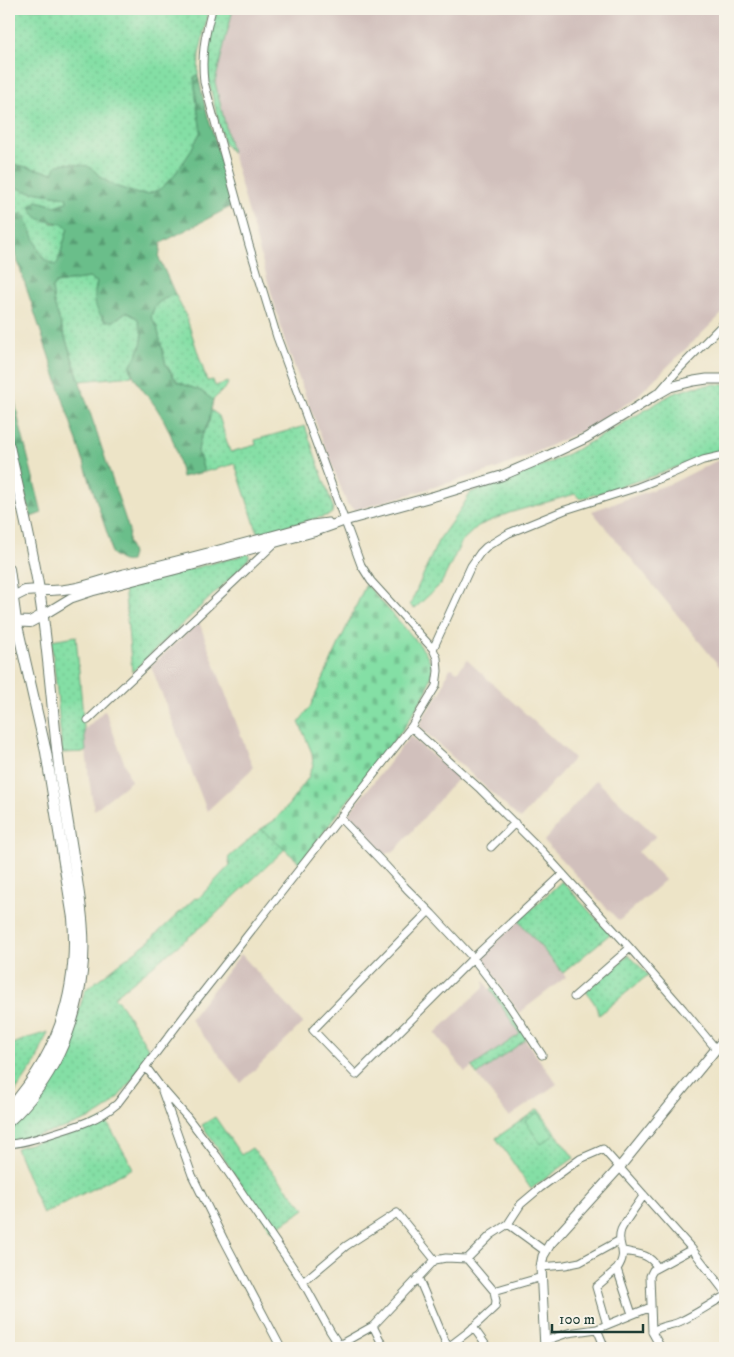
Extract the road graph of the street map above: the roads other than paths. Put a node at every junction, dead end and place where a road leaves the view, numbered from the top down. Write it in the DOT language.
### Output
graph roads {
  1 [pos="212,9"];
  2 [pos="725,322"];
  3 [pos="725,379"];
  4 [pos="656,395"];
  5 [pos="9,446"];
  6 [pos="725,455"];
  7 [pos="344,521"];
  8 [pos="275,543"];
  9 [pos="9,569"];
  10 [pos="39,590"];
  11 [pos="11,598"];
  12 [pos="43,615"];
  13 [pos="12,621"];
  14 [pos="433,649"];
  15 [pos="88,720"];
  16 [pos="411,728"];
  17 [pos="340,818"];
  18 [pos="515,823"];
  19 [pos="491,847"];
  20 [pos="563,874"];
  21 [pos="429,911"];
  22 [pos="630,948"];
  23 [pos="474,958"];
  24 [pos="574,996"];
  25 [pos="725,1038"];
  26 [pos="716,1049"];
  27 [pos="542,1055"];
  28 [pos="146,1066"];
  29 [pos="160,1086"];
  30 [pos="9,1109"];
  31 [pos="9,1121"];
  32 [pos="9,1144"];
  33 [pos="620,1168"];
  34 [pos="644,1195"];
  35 [pos="508,1224"];
  36 [pos="620,1240"];
  37 [pos="692,1249"];
  38 [pos="544,1251"];
  39 [pos="623,1251"];
  40 [pos="467,1259"];
  41 [pos="435,1260"];
  42 [pos="541,1266"];
  43 [pos="657,1267"];
  44 [pos="618,1268"];
  45 [pos="542,1276"];
  46 [pos="418,1277"];
  47 [pos="303,1282"];
  48 [pos="494,1291"];
  49 [pos="725,1294"];
  50 [pos="651,1307"];
  51 [pos="632,1314"];
  52 [pos="607,1325"];
  53 [pos="373,1326"];
  54 [pos="473,1327"];
  55 [pos="597,1330"];
  56 [pos="652,1332"];
  57 [pos="545,1345"];
  58 [pos="281,1348"];
  59 [pos="386,1348"];
  60 [pos="448,1348"];
  61 [pos="488,1348"];
  62 [pos="604,1348"];
  63 [pos="661,1348"];
  1 -- 7 [label="street"];
  2 -- 4 [label="street"];
  3 -- 4 [label="street"];
  4 -- 7 [label="street"];
  5 -- 10 [label="main road"];
  6 -- 14 [label="street"];
  7 -- 8 [label="street"];
  7 -- 10 [label="street"];
  7 -- 14 [label="street"];
  8 -- 12 [label="street"];
  8 -- 15 [label="street"];
  9 -- 11 [label="main road"];
  10 -- 11 [label="main road"];
  10 -- 12 [label="main road"];
  11 -- 13 [label="main road"];
  12 -- 13 [label="main road"];
  12 -- 31 [label="main road"];
  13 -- 30 [label="main road"];
  14 -- 16 [label="street"];
  16 -- 17 [label="street"];
  16 -- 18 [label="street"];
  17 -- 21 [label="street"];
  17 -- 28 [label="street"];
  18 -- 19 [label="street"];
  18 -- 20 [label="street"];
  20 -- 22 [label="street"];
  20 -- 23 [label="street"];
  21 -- 23 [label="street"];
  21 -- 23 [label="street"];
  22 -- 24 [label="street"];
  22 -- 26 [label="street"];
  23 -- 27 [label="street"];
  25 -- 26 [label="street"];
  26 -- 33 [label="street"];
  28 -- 29 [label="street"];
  28 -- 32 [label="street"];
  29 -- 47 [label="street"];
  29 -- 58 [label="street"];
  33 -- 34 [label="street"];
  33 -- 35 [label="street"];
  33 -- 38 [label="street"];
  34 -- 36 [label="street"];
  34 -- 37 [label="street"];
  35 -- 38 [label="street"];
  35 -- 40 [label="street"];
  36 -- 39 [label="street"];
  36 -- 42 [label="street"];
  37 -- 43 [label="street"];
  37 -- 49 [label="street"];
  38 -- 42 [label="street"];
  39 -- 43 [label="street"];
  39 -- 44 [label="street"];
  40 -- 41 [label="street"];
  40 -- 48 [label="street"];
  41 -- 46 [label="street"];
  41 -- 47 [label="street"];
  42 -- 45 [label="street"];
  43 -- 50 [label="street"];
  44 -- 51 [label="street"];
  44 -- 52 [label="street"];
  45 -- 48 [label="street"];
  45 -- 57 [label="street"];
  46 -- 53 [label="street"];
  46 -- 60 [label="street"];
  47 -- 53 [label="street"];
  48 -- 54 [label="street"];
  49 -- 56 [label="street"];
  50 -- 51 [label="street"];
  50 -- 56 [label="street"];
  51 -- 52 [label="street"];
  52 -- 55 [label="street"];
  53 -- 59 [label="street"];
  54 -- 60 [label="street"];
  54 -- 61 [label="street"];
  55 -- 57 [label="street"];
  55 -- 62 [label="street"];
  56 -- 63 [label="street"];
}
